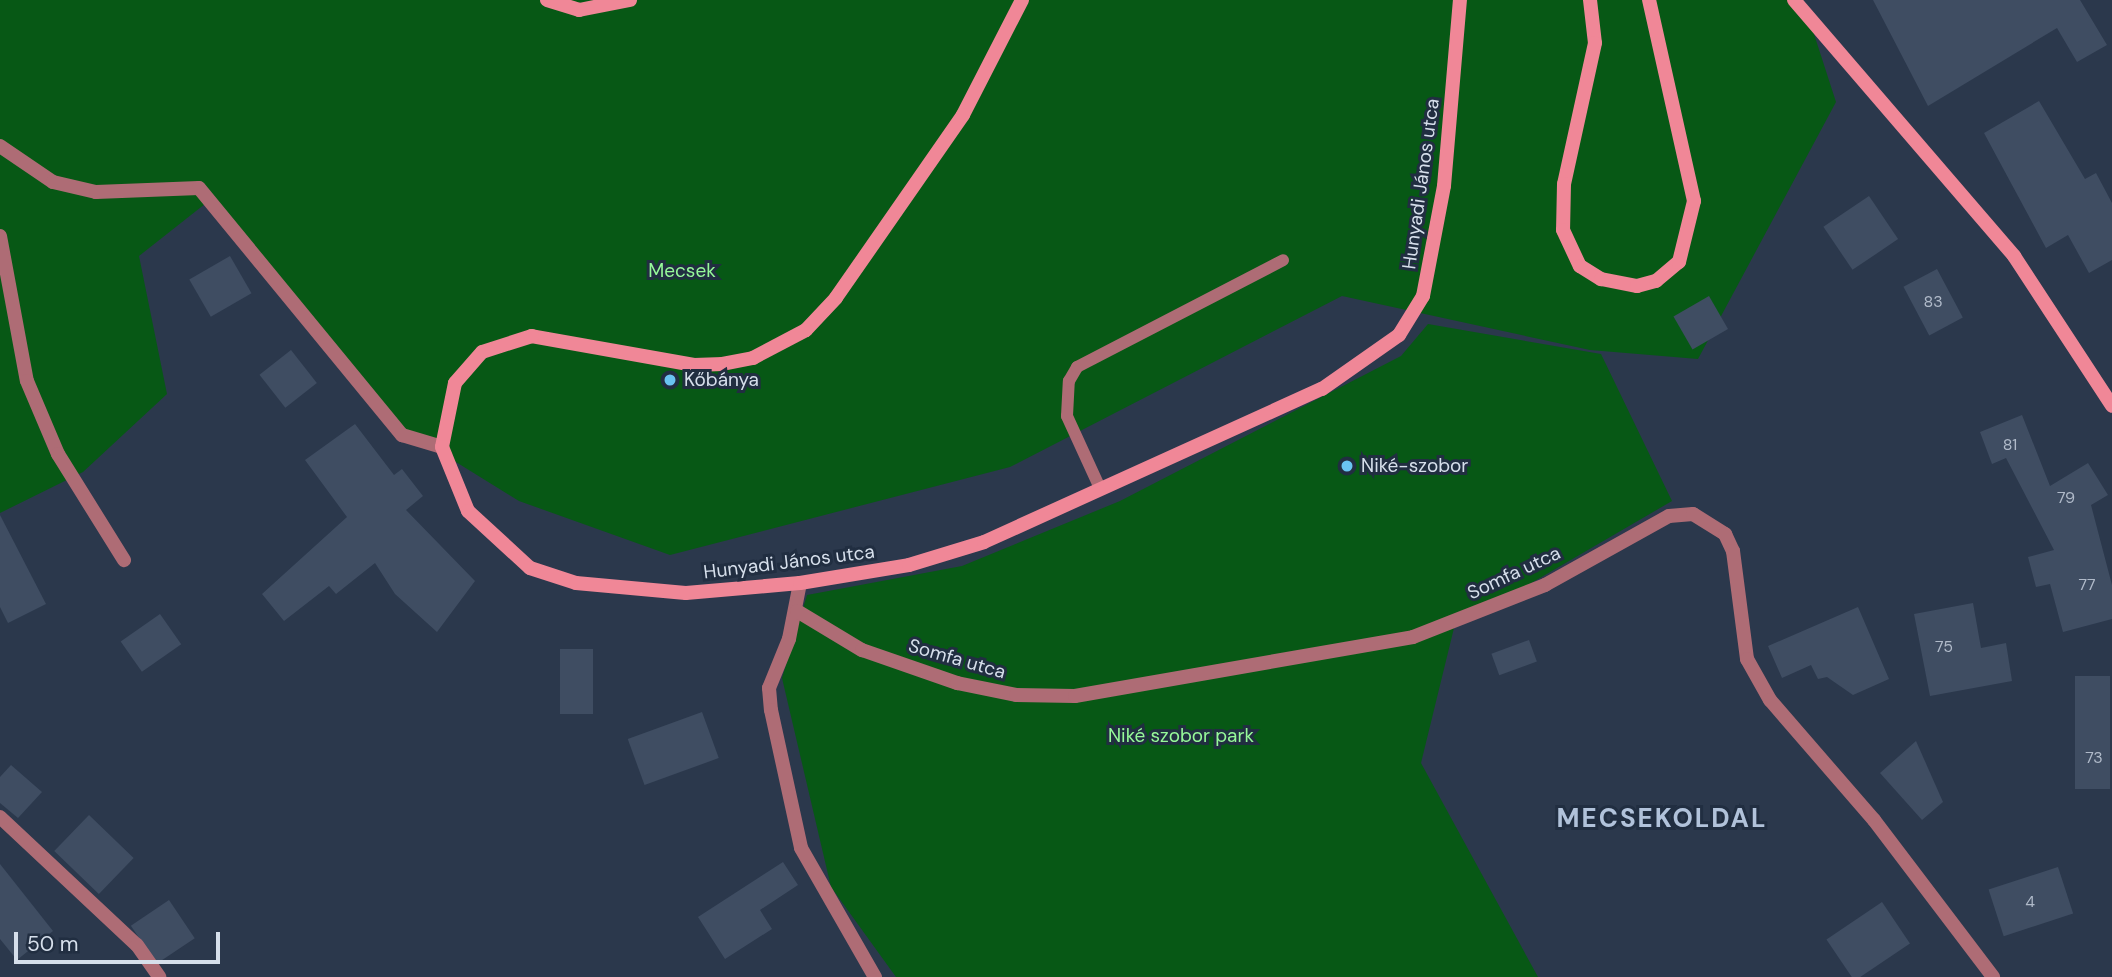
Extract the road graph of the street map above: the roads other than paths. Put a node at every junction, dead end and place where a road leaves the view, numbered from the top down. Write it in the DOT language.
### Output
graph roads {
  1 [pos="547,0"];
  2 [pos="630,0"];
  3 [pos="1022,0"];
  4 [pos="1460,0"];
  5 [pos="1590,0"];
  6 [pos="1649,0"];
  7 [pos="1794,0"];
  8 [pos="0,146"];
  9 [pos="0,236"];
  10 [pos="1283,260"];
  11 [pos="2112,406"];
  12 [pos="442,447"];
  13 [pos="1099,486"];
  14 [pos="124,559"];
  15 [pos="800,583"];
  16 [pos="797,611"];
  17 [pos="0,817"];
  18 [pos="159,977"];
  19 [pos="875,977"];
  20 [pos="1993,977"];
  1 -- 2 [label="street"];
  3 -- 12 [label="street"];
  4 -- 13 [label="street, Hunyadi János utca"];
  5 -- 6 [label="street"];
  7 -- 11 [label="street"];
  8 -- 12 [label="street"];
  9 -- 14 [label="street"];
  10 -- 13 [label="lane"];
  12 -- 15 [label="street, Hunyadi János utca"];
  13 -- 15 [label="street, Hunyadi János utca"];
  15 -- 16 [label="street"];
  16 -- 19 [label="street"];
  16 -- 20 [label="street, Somfa utca"];
  17 -- 18 [label="street"];
}
